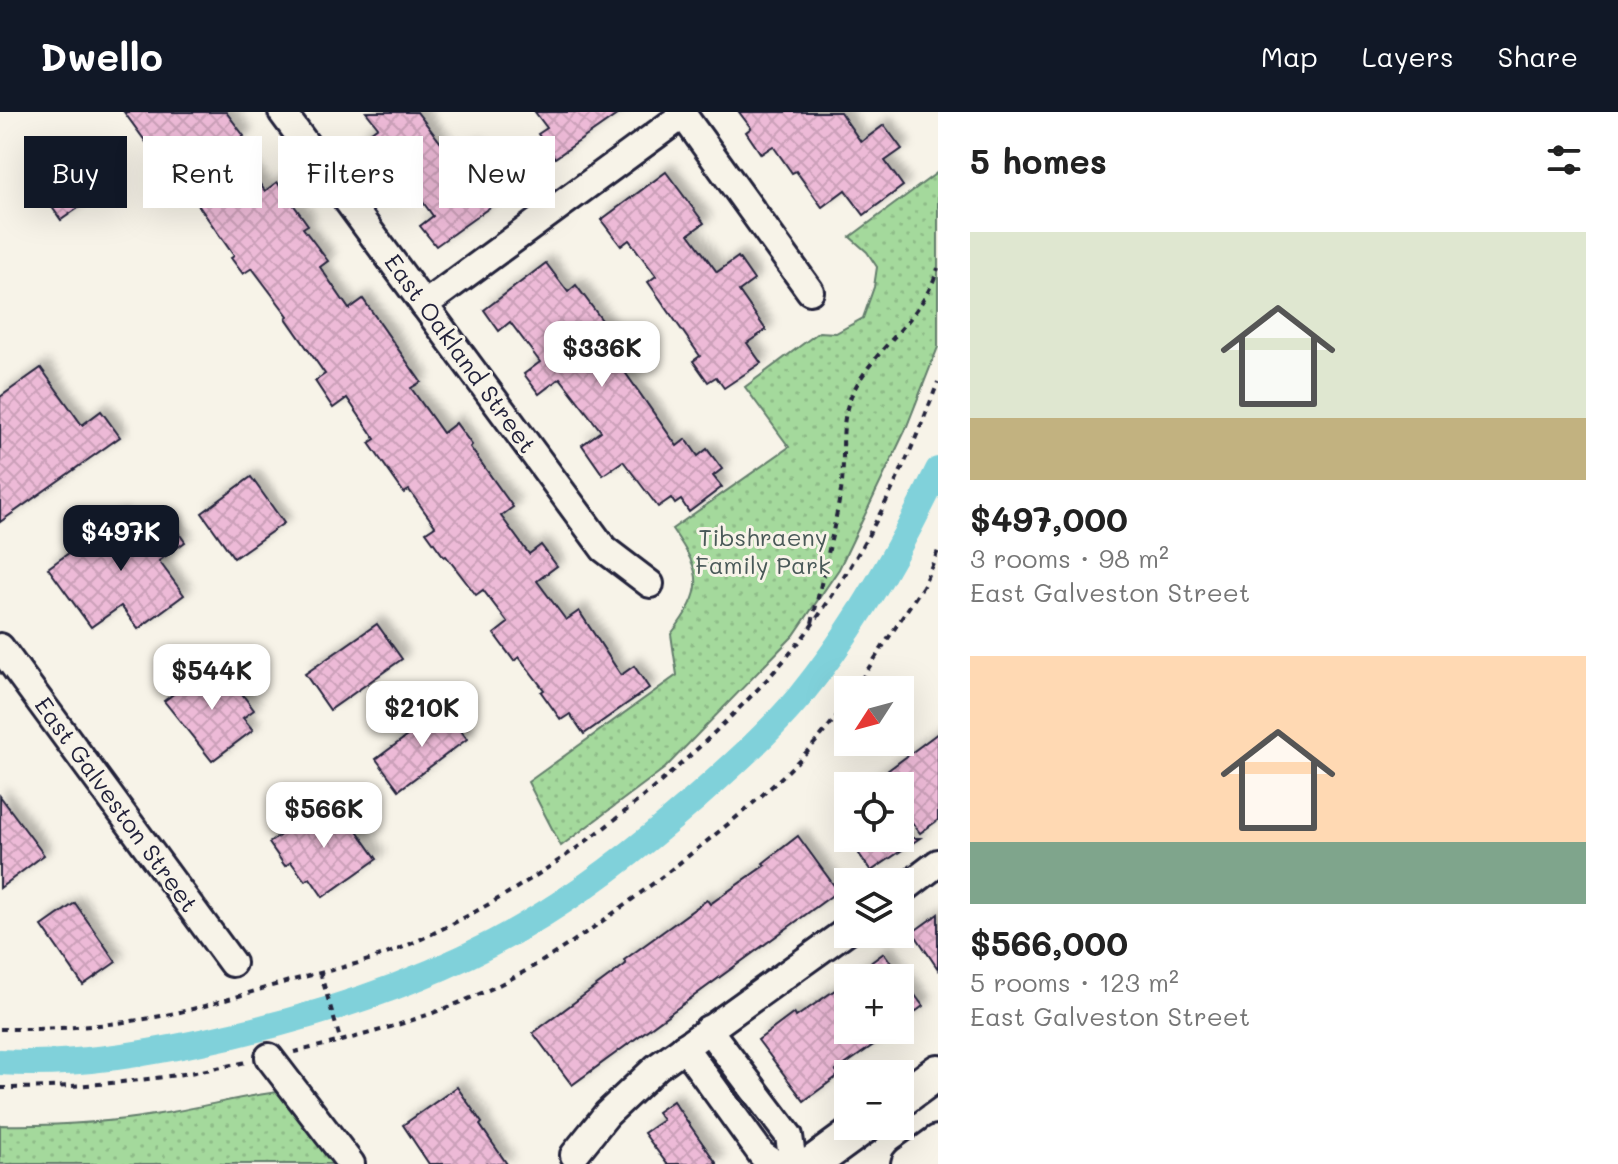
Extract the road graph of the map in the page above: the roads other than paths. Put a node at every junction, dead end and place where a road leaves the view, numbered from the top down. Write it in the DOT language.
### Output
graph roads {
  1 [pos="282,112"];
  2 [pos="682,114"];
  3 [pos="810,291"];
  4 [pos="424,305"];
  5 [pos="650,584"];
  6 [pos="0,647"];
  7 [pos="938,863"];
  8 [pos="914,881"];
  9 [pos="834,940"];
  10 [pos="232,963"];
  11 [pos="708,1029"];
  12 [pos="684,1047"];
  13 [pos="269,1057"];
  14 [pos="938,1072"];
  15 [pos="753,1089"];
  16 [pos="914,1090"];
  17 [pos="728,1107"];
  18 [pos="845,1140"];
  19 [pos="938,1143"];
  20 [pos="574,1155"];
  21 [pos="351,1164"];
  22 [pos="776,1164"];
  23 [pos="793,1164"];
  24 [pos="812,1164"];
  25 [pos="909,1164"];
  1 -- 4 [label="street, East Oakland Street"];
  2 -- 3 [label="street"];
  2 -- 4 [label="street"];
  4 -- 5 [label="street, East Oakland Street"];
  6 -- 10 [label="street, East Galveston Street"];
  7 -- 8 [label="street"];
  9 -- 11 [label="street"];
  11 -- 12 [label="street"];
  11 -- 15 [label="street"];
  12 -- 17 [label="street"];
  12 -- 20 [label="street"];
  13 -- 21 [label="street"];
  14 -- 16 [label="main road"];
  15 -- 17 [label="street"];
  15 -- 23 [label="street"];
  17 -- 22 [label="street"];
  18 -- 24 [label="main road"];
  19 -- 25 [label="main road"];
}
